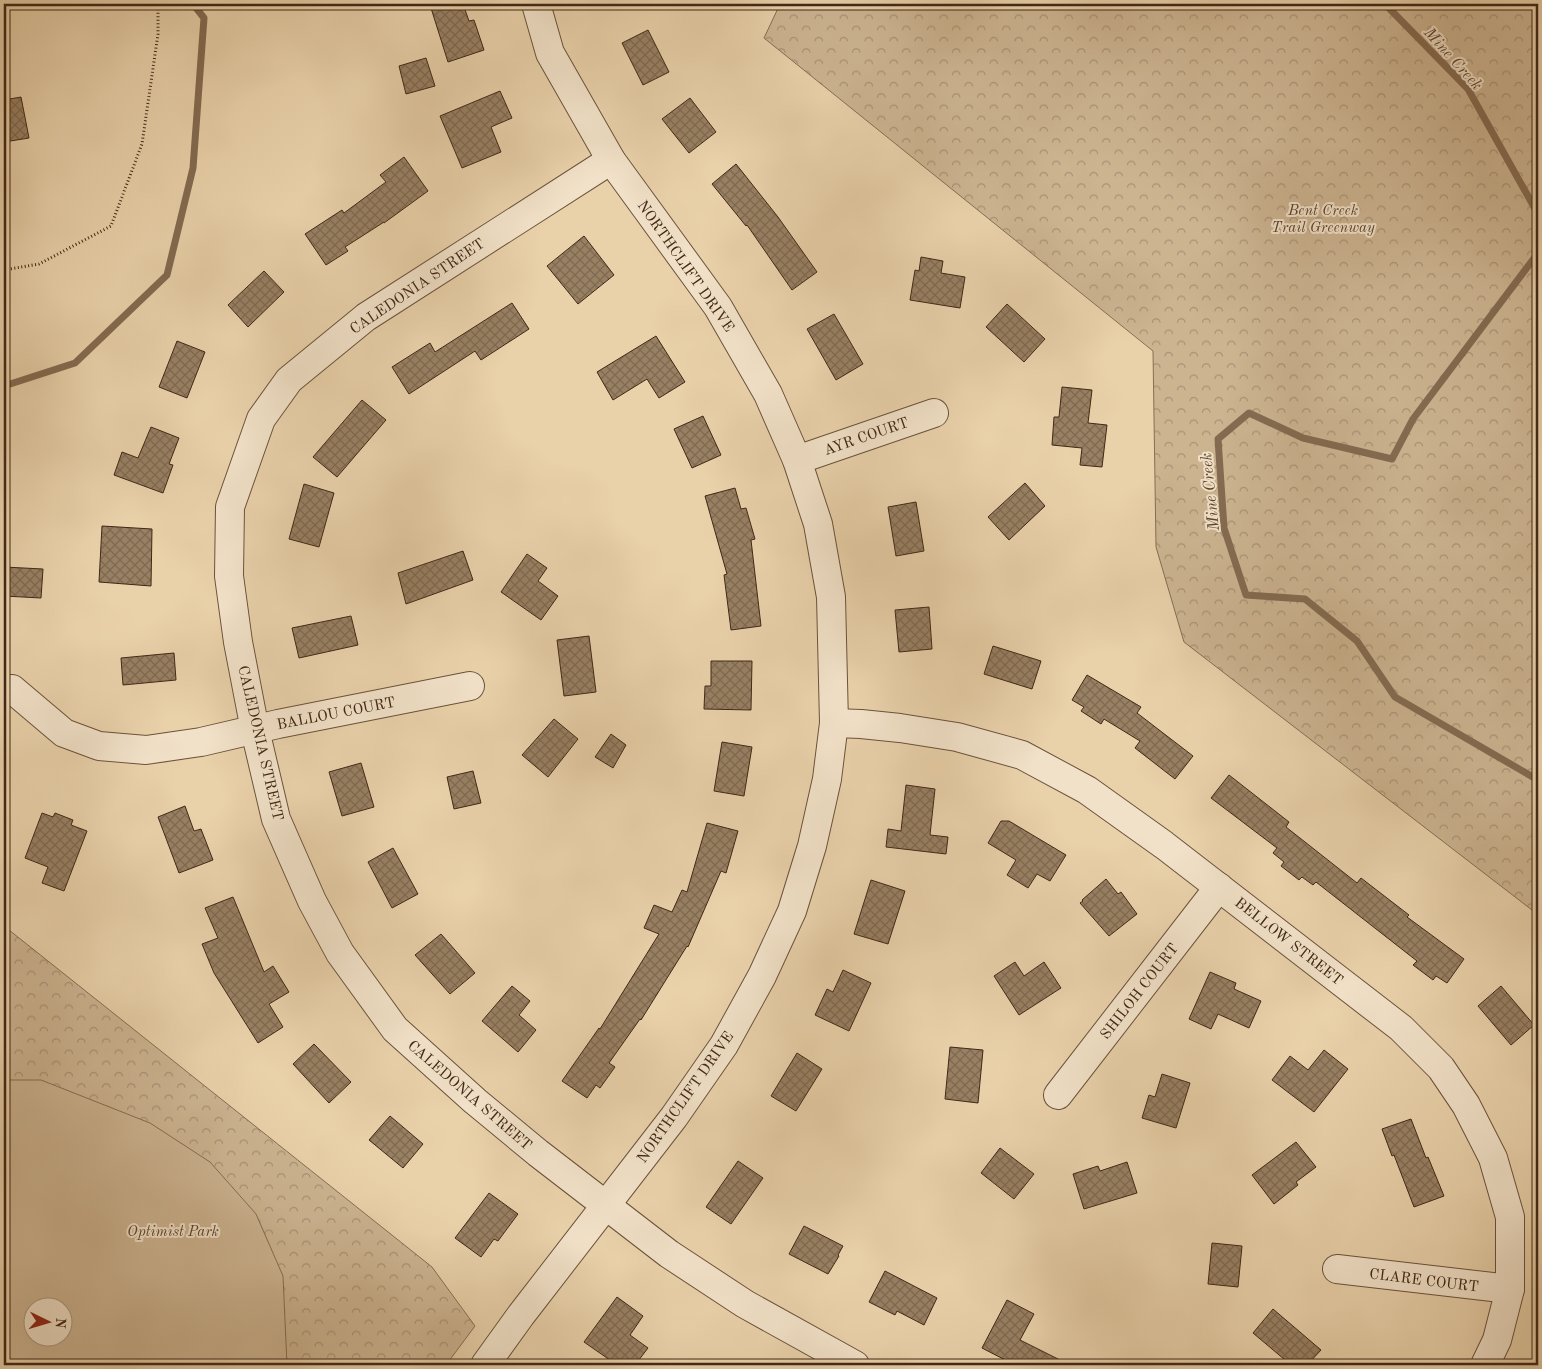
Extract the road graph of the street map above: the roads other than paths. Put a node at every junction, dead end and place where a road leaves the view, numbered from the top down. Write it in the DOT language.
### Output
graph roads {
  1 [pos="536,4"];
  2 [pos="611,160"];
  3 [pos="934,413"];
  4 [pos="797,460"];
  5 [pos="470,686"];
  6 [pos="12,689"];
  7 [pos="834,723"];
  8 [pos="255,730"];
  9 [pos="1219,887"];
  10 [pos="1058,1095"];
  11 [pos="606,1205"];
  12 [pos="1337,1269"];
  13 [pos="1510,1289"];
  14 [pos="485,1365"];
  15 [pos="855,1365"];
  16 [pos="1486,1365"];
  1 -- 2 [label="street, NORTHCLIFT DRIVE"];
  2 -- 4 [label="street, NORTHCLIFT DRIVE"];
  2 -- 8 [label="street, CALEDONIA STREET"];
  3 -- 4 [label="street, AYR COURT"];
  4 -- 7 [label="street, NORTHCLIFT DRIVE"];
  5 -- 8 [label="street, BALLOU COURT"];
  6 -- 8 [label="street, BALLOU COURT"];
  7 -- 9 [label="street, BELLOW STREET"];
  7 -- 11 [label="street, NORTHCLIFT DRIVE"];
  8 -- 11 [label="street, CALEDONIA STREET"];
  9 -- 10 [label="street, SHILOH COURT"];
  9 -- 13 [label="street, BELLOW STREET"];
  11 -- 14 [label="street, NORTHCLIFT DRIVE"];
  11 -- 15 [label="street, CALEDONIA STREET"];
  12 -- 13 [label="street, CLARE COURT"];
  13 -- 16 [label="street, BELLOW STREET"];
}
